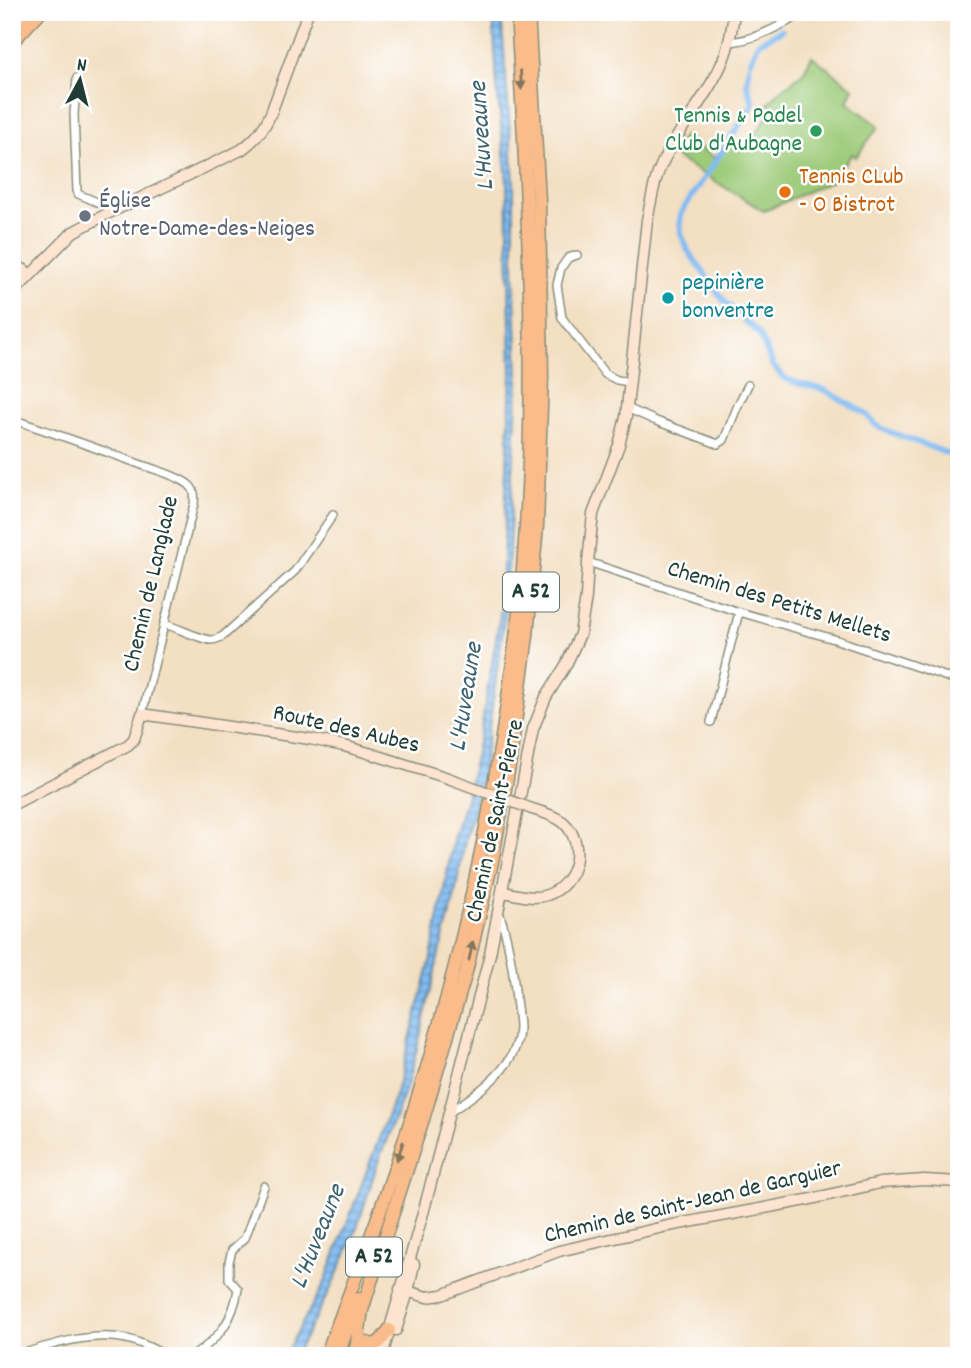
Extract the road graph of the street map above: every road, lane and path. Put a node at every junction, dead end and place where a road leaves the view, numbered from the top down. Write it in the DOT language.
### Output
graph roads {
  1 [pos="27,12"];
  2 [pos="40,12"];
  3 [pos="308,12"];
  4 [pos="517,12"];
  5 [pos="528,12"];
  6 [pos="734,12"];
  7 [pos="806,12"];
  8 [pos="12,28"];
  9 [pos="12,42"];
  10 [pos="729,42"];
  11 [pos="77,78"];
  12 [pos="116,210"];
  13 [pos="577,255"];
  14 [pos="12,266"];
  15 [pos="30,275"];
  16 [pos="12,294"];
  17 [pos="631,382"];
  18 [pos="748,385"];
  19 [pos="627,408"];
  20 [pos="12,419"];
  21 [pos="333,515"];
  22 [pos="587,562"];
  23 [pos="739,612"];
  24 [pos="164,624"];
  25 [pos="959,681"];
  26 [pos="142,714"];
  27 [pos="711,722"];
  28 [pos="12,805"];
  29 [pos="503,892"];
  30 [pos="499,911"];
  31 [pos="450,1112"];
  32 [pos="410,1157"];
  33 [pos="959,1182"];
  34 [pos="264,1186"];
  35 [pos="404,1291"];
  36 [pos="389,1330"];
  37 [pos="358,1335"];
  38 [pos="15,1356"];
  39 [pos="167,1356"];
  40 [pos="193,1356"];
  41 [pos="324,1356"];
  42 [pos="337,1356"];
  43 [pos="355,1356"];
  44 [pos="382,1356"];
  45 [pos="388,1356"];
  1 -- 8 [label="highway"];
  2 -- 9 [label="highway"];
  3 -- 12 [label="street"];
  4 -- 41 [label="highway, A 52, one-way"];
  32 -- 5 [label="highway, A 52, one-way"];
  6 -- 10 [label="street, Chemin de Saint-Pierre"];
  7 -- 10 [label="street"];
  10 -- 17 [label="street, Chemin de Saint-Pierre"];
  11 -- 12 [label="street"];
  12 -- 15 [label="street"];
  13 -- 17 [label="street"];
  14 -- 15 [label="street"];
  15 -- 16 [label="street"];
  17 -- 19 [label="street, Chemin de Saint-Pierre"];
  18 -- 19 [label="street"];
  19 -- 22 [label="street, Chemin de Saint-Pierre"];
  20 -- 24 [label="street, Chemin de Langlade"];
  21 -- 24 [label="street"];
  22 -- 23 [label="street, Chemin des Petits Mellets"];
  22 -- 29 [label="street, Chemin de Saint-Pierre"];
  23 -- 25 [label="street, Chemin des Petits Mellets"];
  23 -- 27 [label="street"];
  24 -- 26 [label="street, Chemin de Langlade"];
  26 -- 28 [label="street"];
  26 -- 29 [label="street, Route des Aubes, bridge"];
  29 -- 30 [label="street, Chemin de Saint-Pierre"];
  30 -- 31 [label="street, Chemin de Saint-Pierre"];
  30 -- 31 [label="street"];
  31 -- 35 [label="street, Chemin de Saint-Pierre"];
  32 -- 37 [label="highway"];
  32 -- 42 [label="highway, A 52"];
  33 -- 35 [label="street, Chemin de Saint-Jean de Garguier"];
  34 -- 40 [label="street"];
  35 -- 36 [label="street, Chemin de Saint-Pierre"];
  35 -- 45 [label="street, Chemin de Saint-Pierre"];
  36 -- 37 [label="highway"];
  36 -- 44 [label="street, Chemin de Saint-Pierre"];
  37 -- 43 [label="highway"];
  38 -- 39 [label="street"];
}
